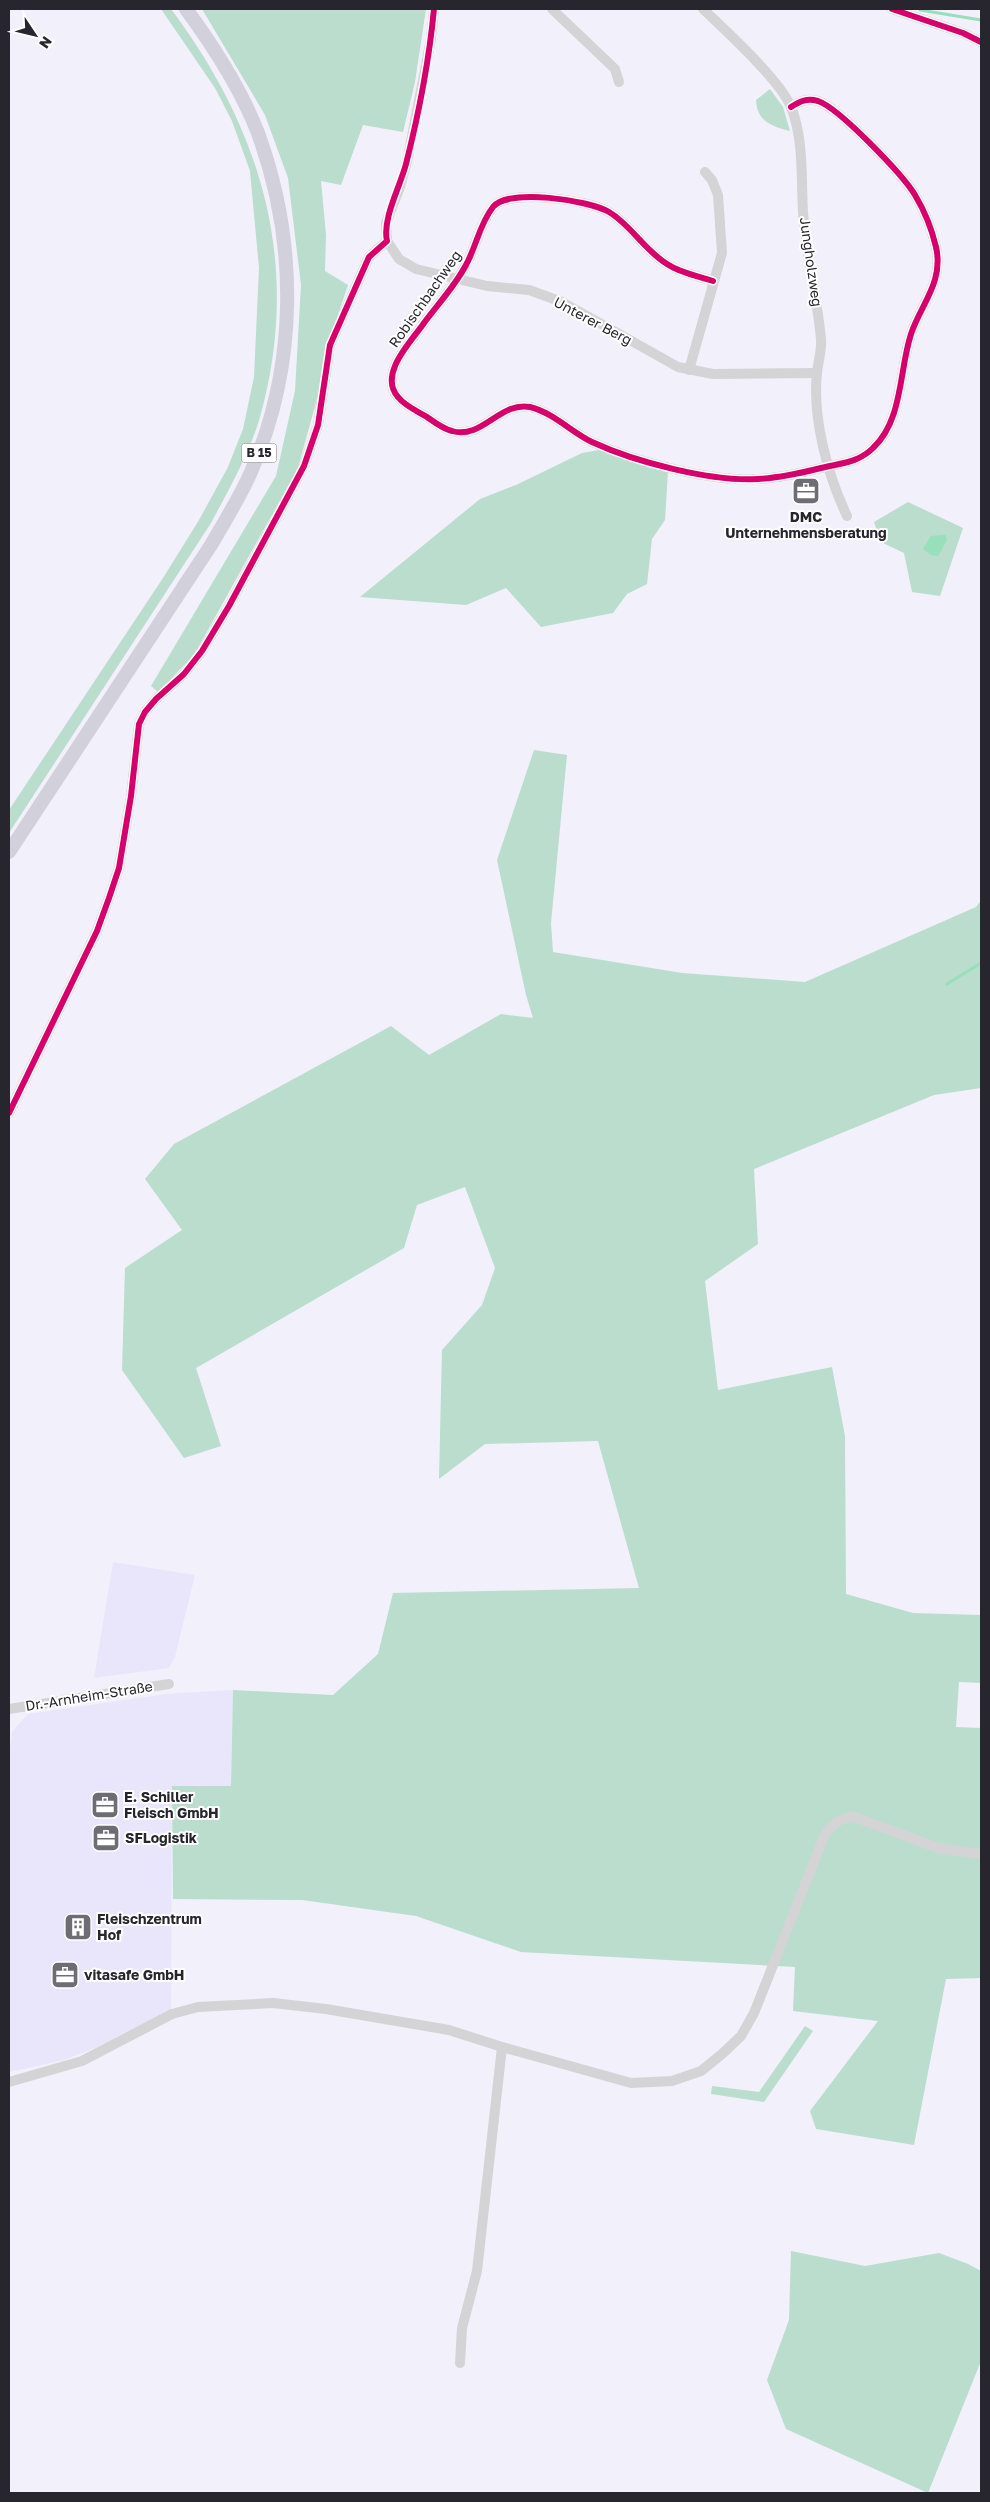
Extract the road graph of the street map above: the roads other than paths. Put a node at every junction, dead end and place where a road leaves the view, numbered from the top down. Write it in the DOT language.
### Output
graph roads {
  1 [pos="186,9"];
  2 [pos="434,9"];
  3 [pos="552,9"];
  4 [pos="703,9"];
  5 [pos="892,9"];
  6 [pos="981,42"];
  7 [pos="618,82"];
  8 [pos="791,106"];
  9 [pos="705,172"];
  10 [pos="386,241"];
  11 [pos="458,278"];
  12 [pos="713,281"];
  13 [pos="689,370"];
  14 [pos="816,373"];
  15 [pos="828,466"];
  16 [pos="847,516"];
  17 [pos="9,852"];
  18 [pos="9,1112"];
  19 [pos="169,1684"];
  20 [pos="9,1709"];
  21 [pos="981,1854"];
  22 [pos="502,2047"];
  23 [pos="9,2082"];
  24 [pos="460,2363"];
  1 -- 17 [label="highway, B 15"];
  2 -- 10 [label="street"];
  3 -- 7 [label="street"];
  4 -- 8 [label="street, Jungholzweg"];
  5 -- 6 [label="street"];
  8 -- 14 [label="street, Jungholzweg"];
  8 -- 15 [label="street, Robischbachweg"];
  9 -- 12 [label="street"];
  10 -- 11 [label="street, Unterer Berg"];
  10 -- 18 [label="street"];
  11 -- 12 [label="street, Robischbachweg"];
  11 -- 13 [label="street, Unterer Berg"];
  11 -- 15 [label="street, Robischbachweg"];
  12 -- 13 [label="street"];
  13 -- 14 [label="street, Unterer Berg"];
  14 -- 15 [label="street, Jungholzweg"];
  15 -- 16 [label="street, Jungholzweg"];
  19 -- 20 [label="street, Dr.-Arnheim-Straße"];
  21 -- 22 [label="street"];
  22 -- 23 [label="street"];
  22 -- 24 [label="street"];
}
